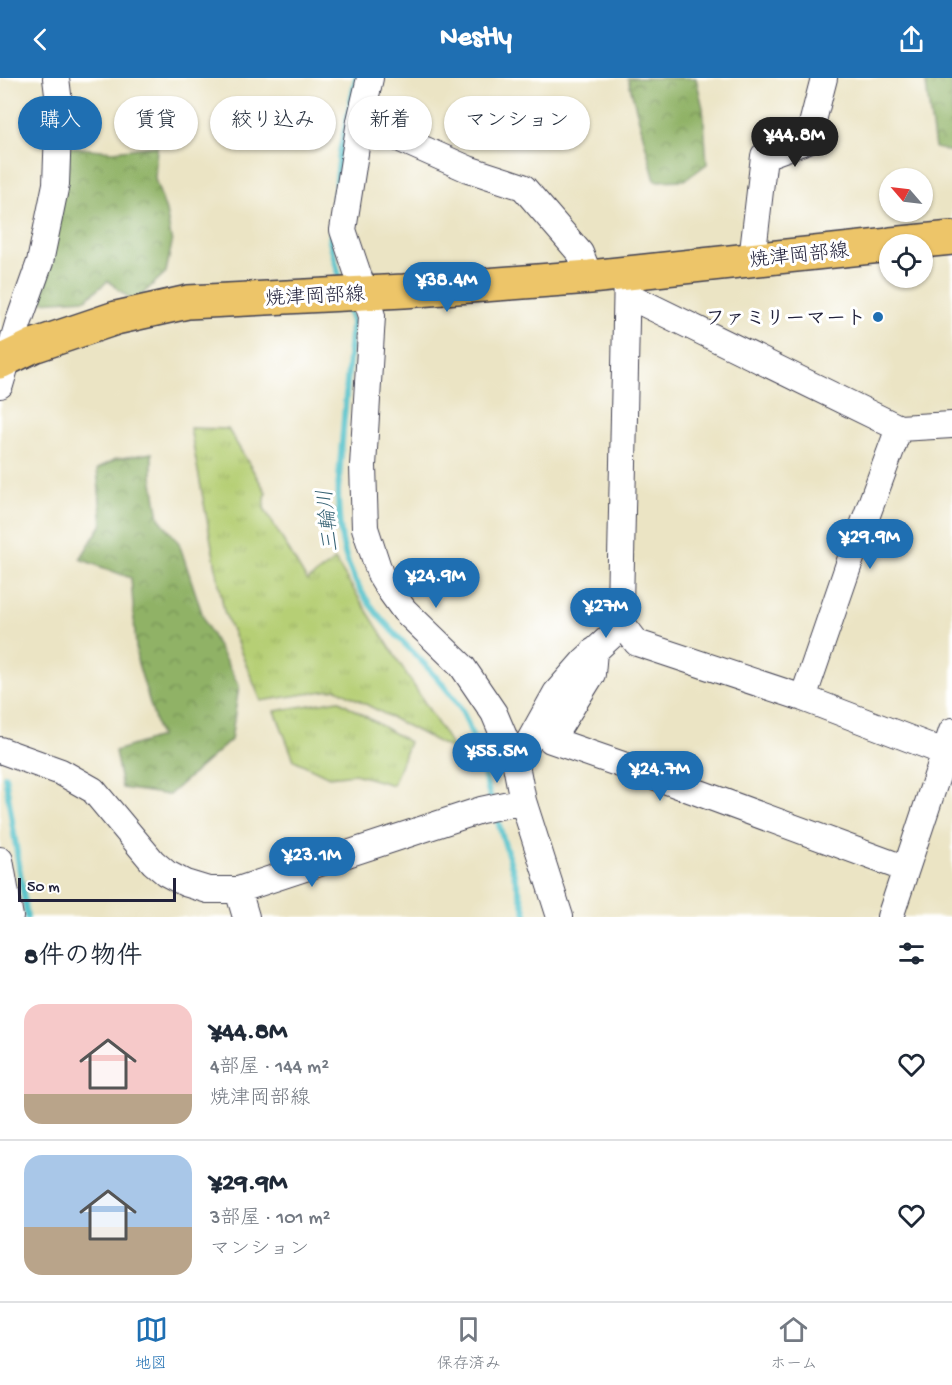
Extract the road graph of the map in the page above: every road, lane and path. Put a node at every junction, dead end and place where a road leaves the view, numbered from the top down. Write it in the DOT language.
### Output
graph roads {
  1 [pos="56,78"];
  2 [pos="369,78"];
  3 [pos="824,78"];
  4 [pos="365,96"];
  5 [pos="355,150"];
  6 [pos="425,150"];
  7 [pos="952,238"];
  8 [pos="933,240"];
  9 [pos="879,246"];
  10 [pos="752,260"];
  11 [pos="590,277"];
  12 [pos="627,284"];
  13 [pos="364,292"];
  14 [pos="3,368"];
  15 [pos="952,425"];
  16 [pos="899,428"];
  17 [pos="623,625"];
  18 [pos="594,651"];
  19 [pos="803,698"];
  20 [pos="949,746"];
  21 [pos="0,750"];
  22 [pos="516,765"];
  23 [pos="523,801"];
  24 [pos="0,860"];
  25 [pos="906,869"];
  26 [pos="238,890"];
  27 [pos="10,917"];
  28 [pos="246,917"];
  29 [pos="560,917"];
  30 [pos="890,917"];
  1 -- 14 [label="street"];
  2 -- 4 [label="street"];
  3 -- 10 [label="street"];
  5 -- 13 [label="street"];
  6 -- 11 [label="street"];
  7 -- 8 [label="main road, 焼津岡部線"];
  9 -- 10 [label="main road, 焼津岡部線"];
  10 -- 12 [label="main road, 焼津岡部線"];
  11 -- 12 [label="main road, 焼津岡部線"];
  11 -- 13 [label="main road, 焼津岡部線"];
  12 -- 16 [label="street"];
  12 -- 17 [label="street"];
  13 -- 14 [label="main road, 焼津岡部線"];
  13 -- 22 [label="street"];
  15 -- 16 [label="street"];
  16 -- 19 [label="street"];
  17 -- 18 [label="street"];
  17 -- 19 [label="street"];
  18 -- 22 [label="street"];
  18 -- 25 [label="street"];
  19 -- 20 [label="street"];
  20 -- 25 [label="street"];
  21 -- 26 [label="street"];
  22 -- 23 [label="street"];
  23 -- 26 [label="street"];
  23 -- 29 [label="street"];
  24 -- 27 [label="street"];
  25 -- 30 [label="street"];
  26 -- 28 [label="street"];
}
